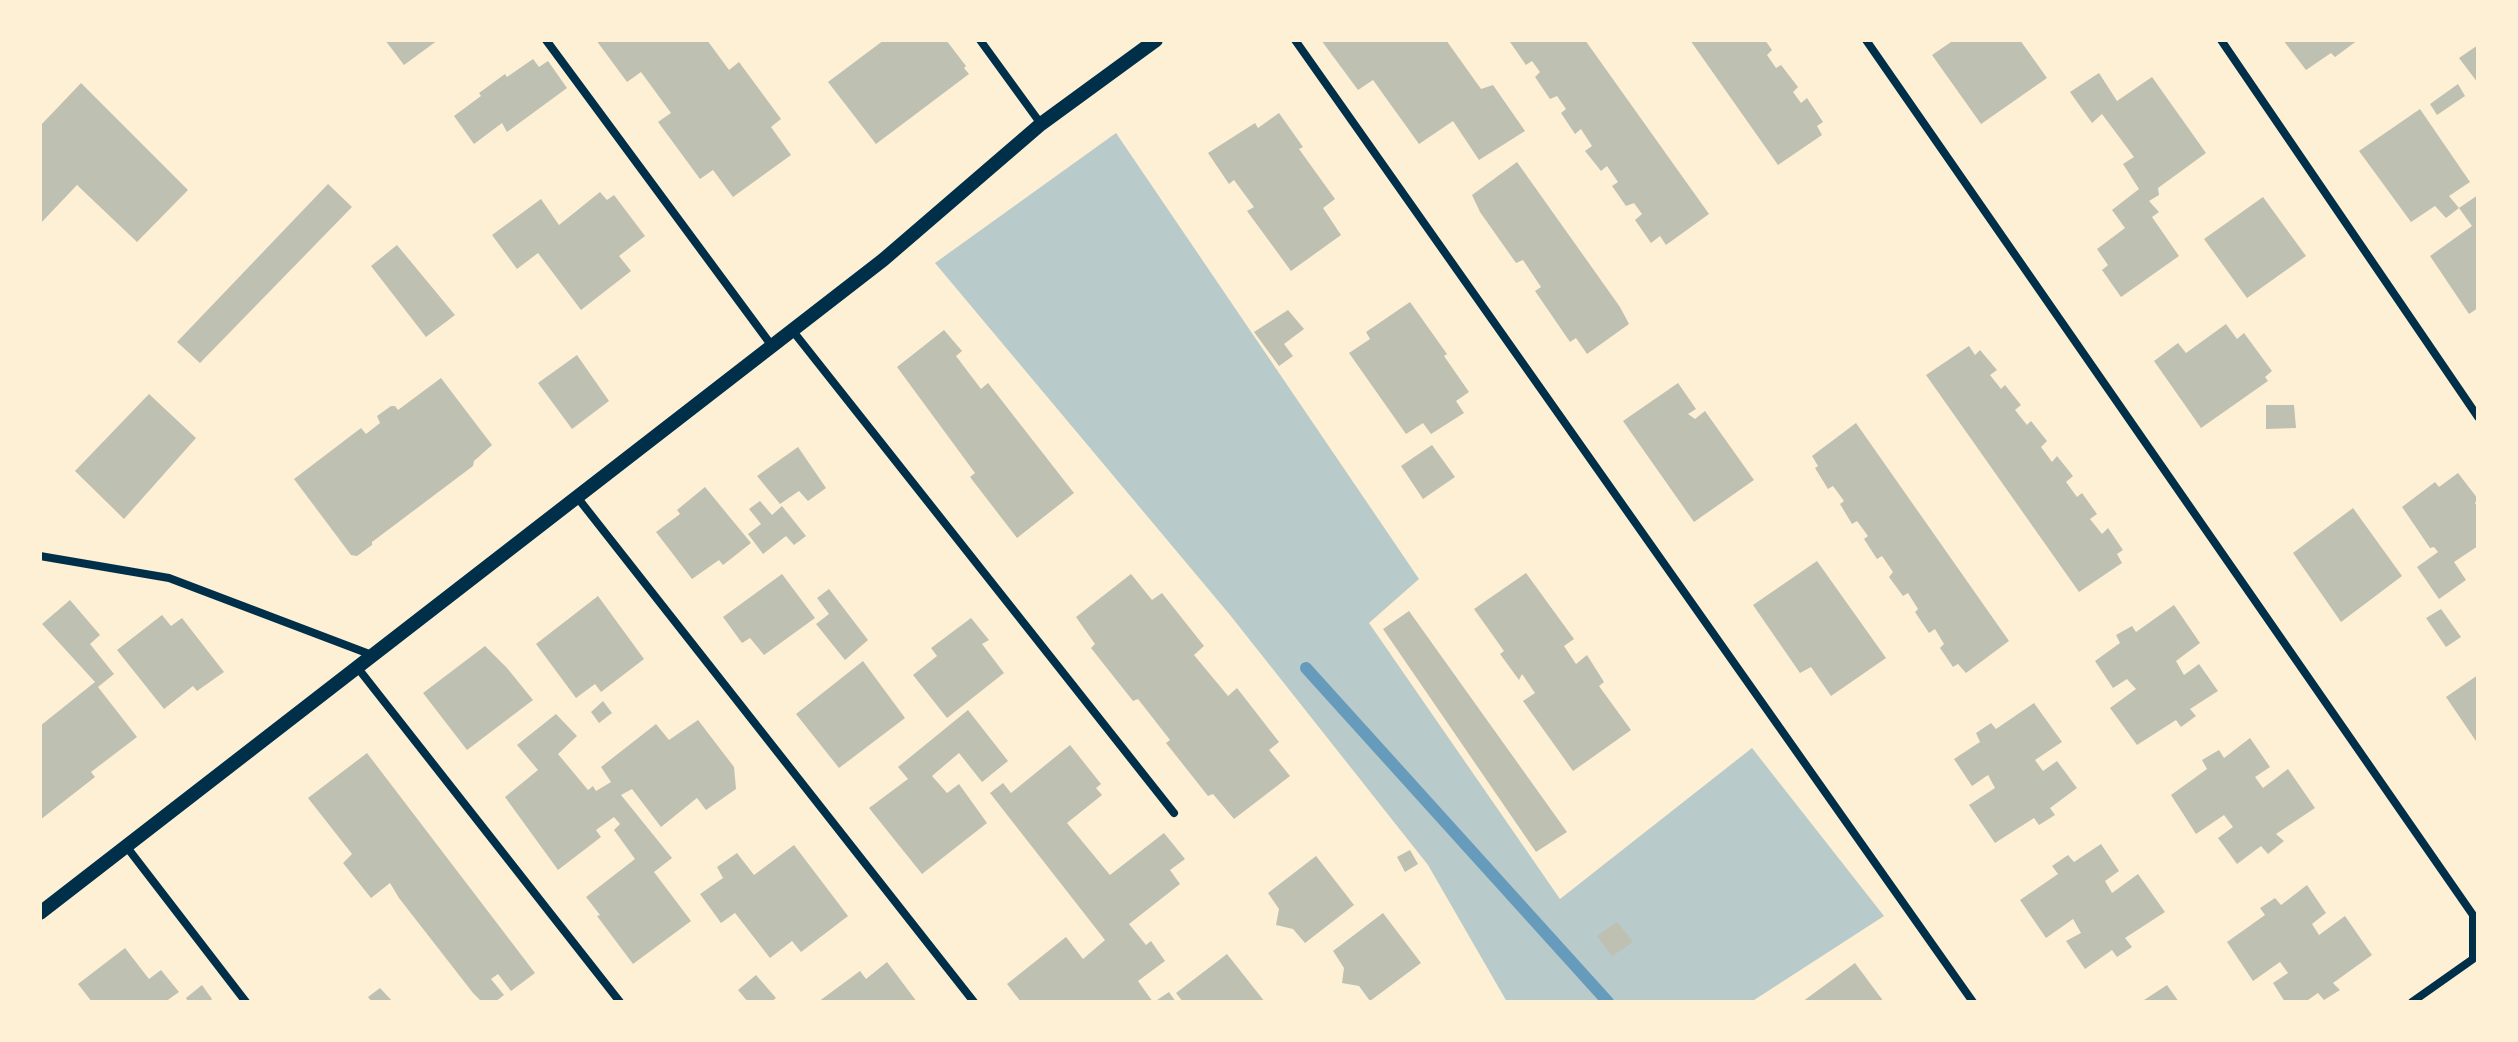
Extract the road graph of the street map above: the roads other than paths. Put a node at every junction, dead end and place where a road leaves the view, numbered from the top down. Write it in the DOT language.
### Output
graph roads {
  1 [pos="546,40"];
  2 [pos="980,40"];
  3 [pos="1156,40"];
  4 [pos="1295,40"];
  5 [pos="1866,40"];
  6 [pos="2221,40"];
  7 [pos="1041,124"];
  8 [pos="792,330"];
  9 [pos="772,346"];
  10 [pos="2478,417"];
  11 [pos="577,497"];
  12 [pos="40,556"];
  13 [pos="372,655"];
  14 [pos="357,667"];
  15 [pos="1174,813"];
  16 [pos="126,846"];
  17 [pos="40,913"];
  18 [pos="246,1002"];
  19 [pos="620,1002"];
  20 [pos="974,1002"];
  21 [pos="1973,1002"];
  22 [pos="2412,1002"];
  1 -- 9 [label="street"];
  2 -- 7 [label="street"];
  3 -- 7 [label="street"];
  4 -- 21 [label="street"];
  5 -- 22 [label="street"];
  6 -- 10 [label="street"];
  7 -- 8 [label="street"];
  8 -- 9 [label="street"];
  8 -- 15 [label="street"];
  9 -- 11 [label="street"];
  11 -- 13 [label="street"];
  11 -- 20 [label="street"];
  12 -- 13 [label="street"];
  13 -- 14 [label="street"];
  14 -- 16 [label="street"];
  14 -- 19 [label="street"];
  16 -- 17 [label="street"];
  16 -- 18 [label="street"];
}
